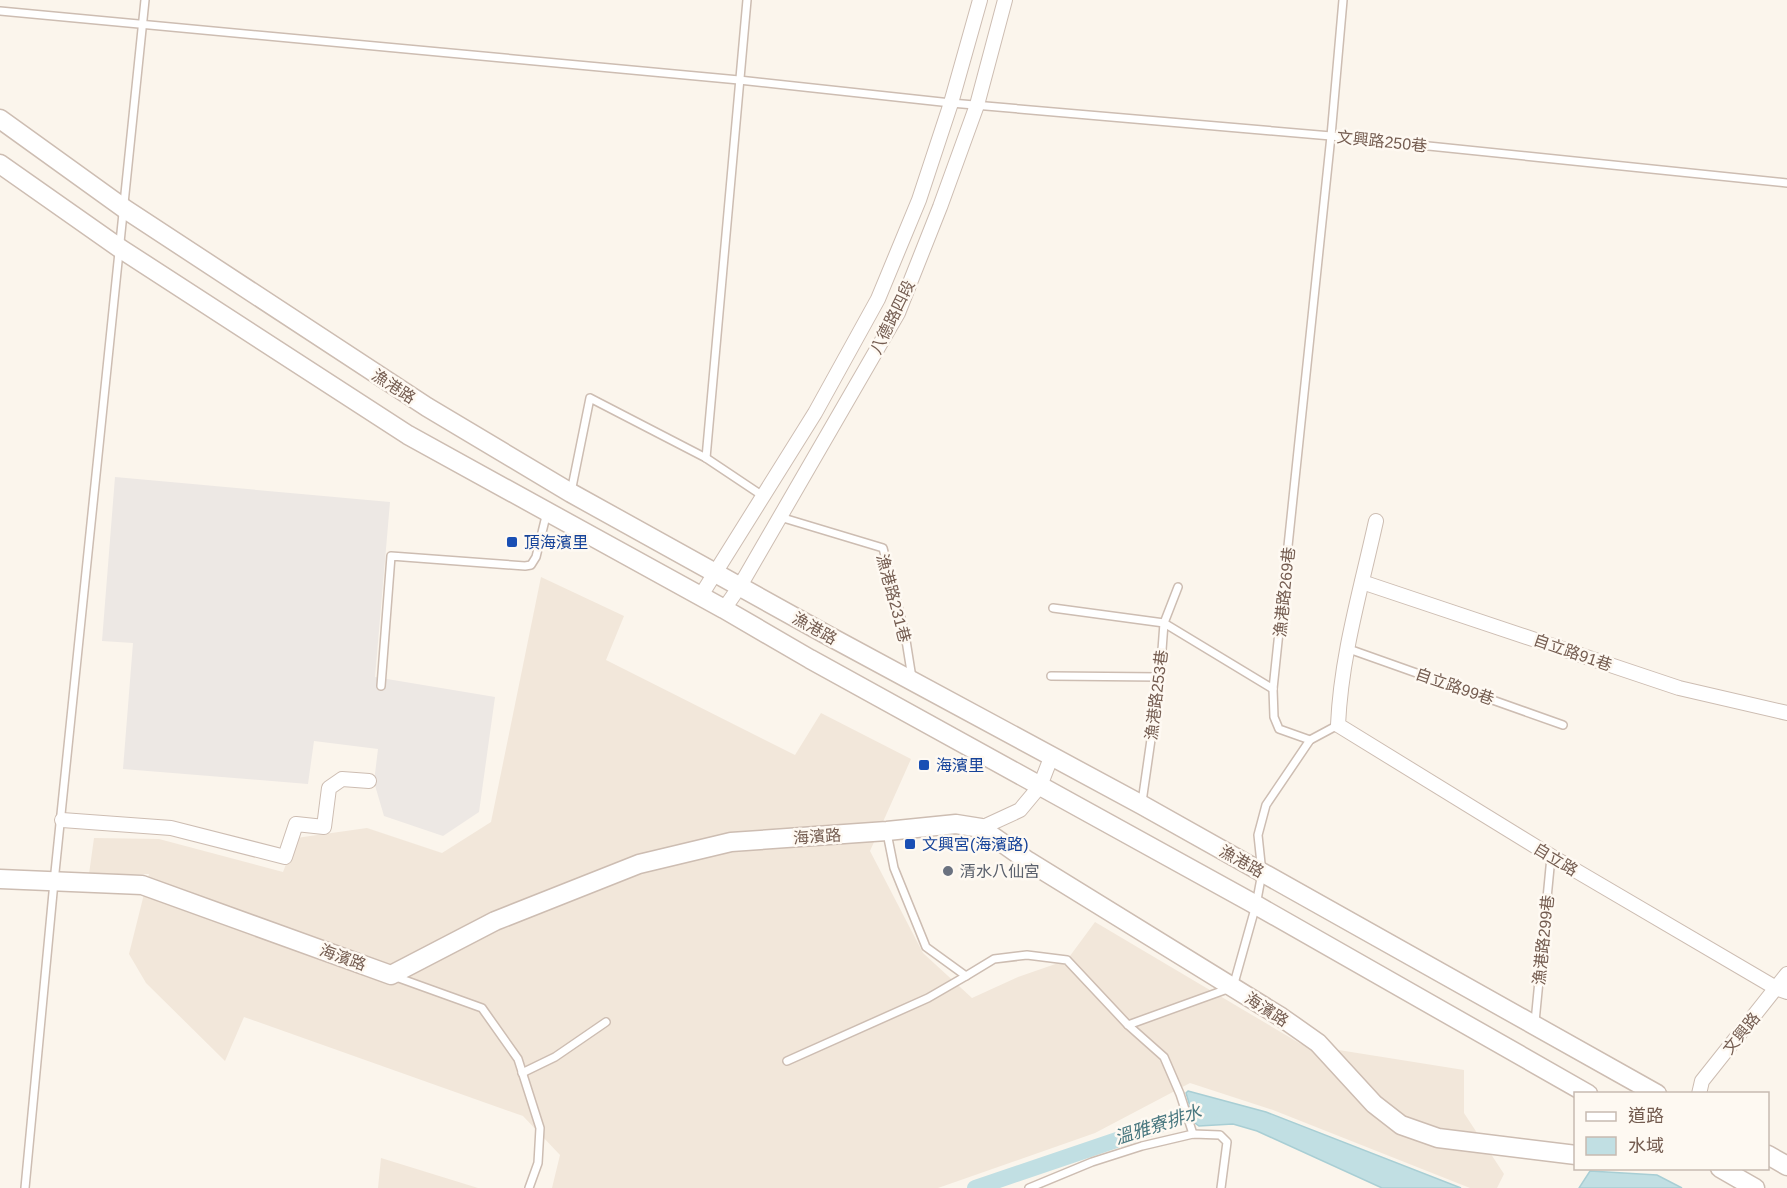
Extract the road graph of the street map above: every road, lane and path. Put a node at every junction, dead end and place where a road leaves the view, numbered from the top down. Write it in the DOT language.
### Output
graph roads {
  1 [pos="145,0"];
  2 [pos="747,0"];
  3 [pos="980,0"];
  4 [pos="1005,0"];
  5 [pos="1343,0"];
  6 [pos="0,12"];
  7 [pos="143,24"];
  8 [pos="739,80"];
  9 [pos="951,103"];
  10 [pos="977,105"];
  11 [pos="0,119"];
  12 [pos="1331,136"];
  13 [pos="932,161"];
  14 [pos="0,164"];
  15 [pos="955,167"];
  16 [pos="1787,183"];
  17 [pos="125,209"];
  18 [pos="121,249"];
  19 [pos="706,458"];
  20 [pos="571,493"];
  21 [pos="763,496"];
  22 [pos="547,512"];
  23 [pos="780,517"];
  24 [pos="1376,521"];
  25 [pos="716,572"];
  26 [pos="1362,582"];
  27 [pos="740,586"];
  28 [pos="1178,586"];
  29 [pos="700,597"];
  30 [pos="1053,608"];
  31 [pos="724,609"];
  32 [pos="1164,623"];
  33 [pos="1346,648"];
  34 [pos="1051,676"];
  35 [pos="1160,677"];
  36 [pos="913,681"];
  37 [pos="381,686"];
  38 [pos="1274,689"];
  39 [pos="1787,713"];
  40 [pos="1563,724"];
  41 [pos="1338,725"];
  42 [pos="1310,740"];
  43 [pos="1052,755"];
  44 [pos="369,781"];
  45 [pos="1040,786"];
  46 [pos="1142,805"];
  47 [pos="62,820"];
  48 [pos="981,828"];
  49 [pos="887,831"];
  50 [pos="1551,856"];
  51 [pos="1262,873"];
  52 [pos="0,879"];
  53 [pos="54,882"];
  54 [pos="1256,905"];
  55 [pos="1787,974"];
  56 [pos="391,975"];
  57 [pos="966,976"];
  58 [pos="1233,987"];
  59 [pos="1782,990"];
  60 [pos="606,1022"];
  61 [pos="1534,1024"];
  62 [pos="1128,1025"];
  63 [pos="788,1061"];
  64 [pos="522,1073"];
  65 [pos="1584,1092"];
  66 [pos="1653,1092"];
  67 [pos="1699,1092"];
  68 [pos="1193,1134"];
  69 [pos="1574,1155"];
  70 [pos="1769,1156"];
  71 [pos="1787,1166"];
  72 [pos="1724,1170"];
  73 [pos="25,1188"];
  74 [pos="529,1188"];
  75 [pos="1029,1188"];
  76 [pos="1221,1188"];
  77 [pos="1755,1188"];
  1 -- 7 [label="lane"];
  2 -- 8 [label="lane"];
  3 -- 9 [label="street, 八德路四段"];
  4 -- 10 [label="street, 八德路四段"];
  5 -- 12 [label="lane, 漁港路269巷"];
  6 -- 7 [label="lane, 文興路250巷"];
  7 -- 8 [label="lane, 文興路250巷"];
  7 -- 17 [label="lane"];
  8 -- 9 [label="lane, 文興路250巷"];
  8 -- 19 [label="lane"];
  9 -- 10 [label="lane, 文興路250巷"];
  9 -- 13 [label="street, 八德路四段"];
  10 -- 12 [label="lane, 文興路250巷"];
  10 -- 15 [label="street, 八德路四段"];
  11 -- 17 [label="street, 漁港路"];
  12 -- 16 [label="lane, 文興路250巷"];
  12 -- 38 [label="lane, 漁港路269巷"];
  13 -- 15 [label="street"];
  13 -- 21 [label="street, 八德路四段"];
  14 -- 18 [label="street, 漁港路"];
  15 -- 23 [label="street, 八德路四段"];
  17 -- 18 [label="lane"];
  17 -- 20 [label="street, 漁港路"];
  18 -- 22 [label="street, 漁港路"];
  18 -- 47 [label="lane"];
  19 -- 20 [label="lane"];
  19 -- 21 [label="lane"];
  20 -- 25 [label="street, 漁港路"];
  21 -- 25 [label="street, 八德路四段"];
  22 -- 29 [label="street, 漁港路"];
  22 -- 37 [label="lane"];
  23 -- 27 [label="street, 八德路四段"];
  23 -- 36 [label="lane, 漁港路231巷"];
  24 -- 26 [label="street"];
  25 -- 27 [label="street, 漁港路"];
  25 -- 29 [label="street, 八德路四段"];
  26 -- 33 [label="street"];
  26 -- 39 [label="street, 自立路91巷"];
  27 -- 31 [label="street, 八德路四段"];
  27 -- 36 [label="street, 漁港路"];
  28 -- 32 [label="lane, 漁港路253巷"];
  29 -- 31 [label="street, 漁港路"];
  30 -- 32 [label="lane"];
  31 -- 45 [label="street, 漁港路"];
  32 -- 35 [label="lane, 漁港路253巷"];
  32 -- 38 [label="lane"];
  33 -- 40 [label="lane, 自立路99巷"];
  33 -- 41 [label="street"];
  34 -- 35 [label="lane"];
  35 -- 46 [label="lane, 漁港路253巷"];
  36 -- 43 [label="street, 漁港路"];
  38 -- 42 [label="lane, 漁港路269巷"];
  41 -- 42 [label="lane"];
  41 -- 50 [label="street, 自立路"];
  42 -- 51 [label="lane"];
  43 -- 45 [label="street"];
  43 -- 46 [label="street, 漁港路"];
  44 -- 47 [label="street"];
  45 -- 48 [label="street"];
  45 -- 54 [label="street, 漁港路"];
  46 -- 51 [label="street, 漁港路"];
  47 -- 53 [label="lane"];
  48 -- 49 [label="street, 海濱路"];
  48 -- 58 [label="street, 海濱路"];
  49 -- 56 [label="street, 海濱路"];
  49 -- 57 [label="lane"];
  50 -- 59 [label="street, 自立路"];
  50 -- 61 [label="lane, 漁港路299巷"];
  51 -- 54 [label="lane"];
  51 -- 61 [label="street, 漁港路"];
  52 -- 53 [label="street, 海濱路"];
  53 -- 56 [label="street, 海濱路"];
  53 -- 73 [label="lane"];
  54 -- 58 [label="lane"];
  54 -- 65 [label="street, 漁港路"];
  55 -- 59 [label="street, 文興路"];
  56 -- 64 [label="lane"];
  57 -- 62 [label="lane"];
  57 -- 63 [label="lane"];
  58 -- 62 [label="lane"];
  58 -- 69 [label="street, 海濱路"];
  59 -- 67 [label="street, 文興路"];
  60 -- 64 [label="lane"];
  61 -- 66 [label="street, 漁港路"];
  62 -- 68 [label="lane"];
  64 -- 74 [label="lane"];
  68 -- 75 [label="lane"];
  68 -- 76 [label="lane"];
  70 -- 71 [label="street"];
  72 -- 77 [label="street"];
}
